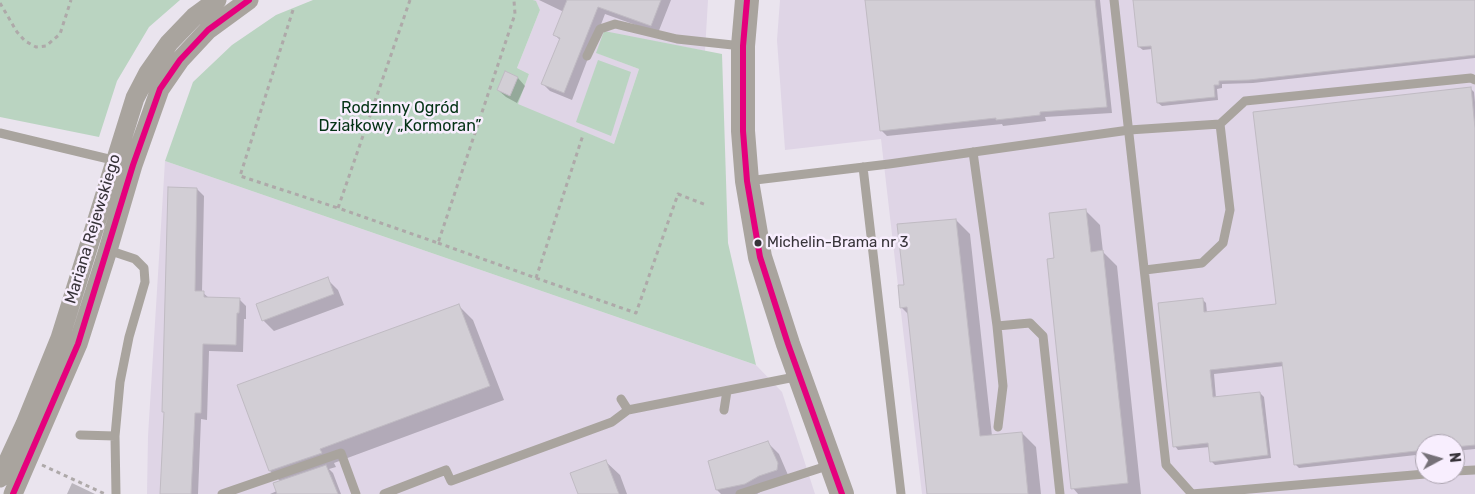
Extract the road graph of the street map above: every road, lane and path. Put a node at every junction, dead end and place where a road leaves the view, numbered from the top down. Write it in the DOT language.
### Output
graph roads {
  1 [pos="71,0"];
  2 [pos="217,0"];
  3 [pos="249,0"];
  4 [pos="410,0"];
  5 [pos="512,0"];
  6 [pos="747,0"];
  7 [pos="1114,0"];
  8 [pos="0,3"];
  9 [pos="293,10"];
  10 [pos="743,46"];
  11 [pos="587,56"];
  12 [pos="1475,80"];
  13 [pos="1220,124"];
  14 [pos="1129,130"];
  15 [pos="0,133"];
  16 [pos="583,135"];
  17 [pos="973,152"];
  18 [pos="114,160"];
  19 [pos="133,165"];
  20 [pos="863,167"];
  21 [pos="747,181"];
  22 [pos="706,205"];
  23 [pos="338,208"];
  24 [pos="438,243"];
  25 [pos="108,250"];
  26 [pos="1145,270"];
  27 [pos="536,278"];
  28 [pos="997,326"];
  29 [pos="800,376"];
  30 [pos="727,391"];
  31 [pos="621,399"];
  32 [pos="628,410"];
  33 [pos="724,410"];
  34 [pos="998,427"];
  35 [pos="80,435"];
  36 [pos="115,436"];
  37 [pos="40,464"];
  38 [pos="832,464"];
  39 [pos="1415,475"];
  40 [pos="0,478"];
  41 [pos="13,494"];
  42 [pos="106,494"];
  43 [pos="116,494"];
  44 [pos="222,494"];
  45 [pos="356,494"];
  46 [pos="384,494"];
  47 [pos="740,494"];
  48 [pos="842,494"];
  49 [pos="901,494"];
  50 [pos="1060,494"];
  51 [pos="1192,494"];
  1 -- 8 [label="path"];
  2 -- 18 [label="street, Mariana Rejewskiego"];
  3 -- 19 [label="street, Mariana Rejewskiego"];
  4 -- 23 [label="path"];
  5 -- 24 [label="path"];
  6 -- 10 [label="street"];
  7 -- 14 [label="lane"];
  9 -- 23 [label="path"];
  10 -- 11 [label="lane"];
  10 -- 21 [label="street"];
  12 -- 13 [label="lane"];
  13 -- 14 [label="lane"];
  13 -- 26 [label="lane"];
  14 -- 17 [label="lane"];
  14 -- 26 [label="lane"];
  15 -- 18 [label="lane"];
  16 -- 27 [label="path"];
  17 -- 20 [label="lane"];
  17 -- 28 [label="lane"];
  18 -- 19 [label="lane"];
  18 -- 40 [label="street, Mariana Rejewskiego"];
  19 -- 25 [label="street, Mariana Rejewskiego"];
  20 -- 21 [label="lane"];
  20 -- 49 [label="lane"];
  21 -- 29 [label="street"];
  22 -- 27 [label="path"];
  23 -- 24 [label="path"];
  24 -- 27 [label="path"];
  25 -- 36 [label="lane"];
  25 -- 41 [label="street, Mariana Rejewskiego"];
  26 -- 51 [label="lane"];
  28 -- 34 [label="lane"];
  28 -- 50 [label="lane"];
  29 -- 30 [label="lane"];
  29 -- 38 [label="street"];
  30 -- 32 [label="lane"];
  30 -- 33 [label="lane"];
  31 -- 32 [label="lane"];
  32 -- 46 [label="lane"];
  35 -- 36 [label="lane"];
  36 -- 43 [label="lane"];
  37 -- 42 [label="path"];
  38 -- 47 [label="lane"];
  38 -- 48 [label="street"];
  39 -- 51 [label="lane"];
  44 -- 45 [label="lane"];
}
